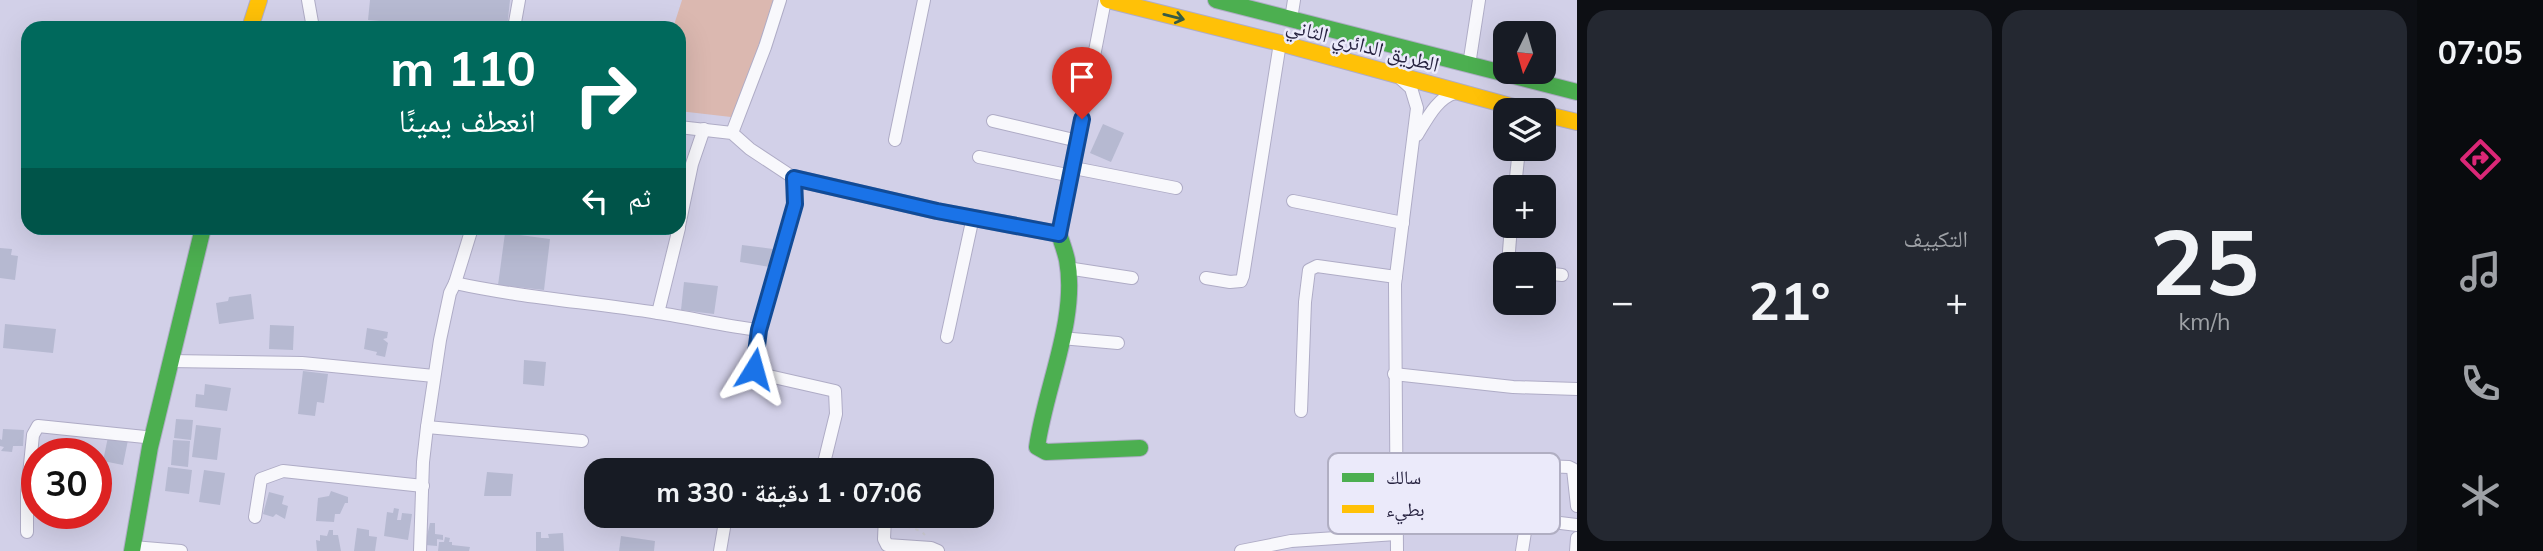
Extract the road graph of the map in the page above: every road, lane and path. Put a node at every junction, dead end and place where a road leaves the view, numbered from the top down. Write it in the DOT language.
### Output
graph roads {
  1 [pos="259,0"];
  2 [pos="266,0"];
  3 [pos="308,0"];
  4 [pos="519,0"];
  5 [pos="780,0"];
  6 [pos="924,0"];
  7 [pos="1107,0"];
  8 [pos="1216,0"];
  9 [pos="1294,0"];
  10 [pos="1479,0"];
  11 [pos="1291,19"];
  12 [pos="252,21"];
  13 [pos="260,21"];
  14 [pos="312,21"];
  15 [pos="515,21"];
  16 [pos="1280,43"];
  17 [pos="1469,65"];
  18 [pos="1493,71"];
  19 [pos="1556,73"];
  20 [pos="1395,74"];
  21 [pos="1577,74"];
  22 [pos="1545,84"];
  23 [pos="1460,91"];
  24 [pos="1577,92"];
  25 [pos="1493,101"];
  26 [pos="1556,117"];
  27 [pos="993,121"];
  28 [pos="1577,122"];
  29 [pos="686,128"];
  30 [pos="704,129"];
  31 [pos="732,133"];
  32 [pos="1415,138"];
  33 [pos="895,140"];
  34 [pos="1078,141"];
  35 [pos="979,157"];
  36 [pos="1073,172"];
  37 [pos="794,178"];
  38 [pos="1175,188"];
  39 [pos="686,193"];
  40 [pos="1293,201"];
  41 [pos="973,217"];
  42 [pos="1403,223"];
  43 [pos="1059,234"];
  44 [pos="190,235"];
  45 [pos="201,235"];
  46 [pos="470,235"];
  47 [pos="677,235"];
  48 [pos="1067,268"];
  49 [pos="1556,274"];
  50 [pos="1562,275"];
  51 [pos="1396,277"];
  52 [pos="1132,278"];
  53 [pos="1206,278"];
  54 [pos="455,283"];
  55 [pos="658,313"];
  56 [pos="759,330"];
  57 [pos="947,337"];
  58 [pos="1060,338"];
  59 [pos="1118,343"];
  60 [pos="169,361"];
  61 [pos="1394,374"];
  62 [pos="434,376"];
  63 [pos="1577,389"];
  64 [pos="1301,411"];
  65 [pos="427,427"];
  66 [pos="145,437"];
  67 [pos="582,441"];
  68 [pos="1140,448"];
  69 [pos="1396,453"];
  70 [pos="825,458"];
  71 [pos="1560,467"];
  72 [pos="423,486"];
  73 [pos="1577,506"];
  74 [pos="255,517"];
  75 [pos="724,528"];
  76 [pos="885,528"];
  77 [pos="914,528"];
  78 [pos="27,532"];
  79 [pos="1396,534"];
  80 [pos="1577,538"];
  81 [pos="130,550"];
  82 [pos="938,550"];
  83 [pos="181,551"];
  84 [pos="420,551"];
  85 [pos="720,551"];
  86 [pos="1241,551"];
  87 [pos="1396,551"];
  88 [pos="1576,551"];
  1 -- 12 [label="main road"];
  2 -- 13 [label="main road"];
  3 -- 14 [label="street"];
  4 -- 15 [label="street"];
  5 -- 31 [label="street"];
  6 -- 33 [label="street"];
  7 -- 16 [label="main road, الطريق الدائري الثاني, one-way"];
  7 -- 34 [label="street"];
  8 -- 11 [label="main road, الطريق الدائري الثاني"];
  9 -- 11 [label="street"];
  10 -- 17 [label="street"];
  11 -- 17 [label="main road, الطريق الدائري الثاني"];
  16 -- 20 [label="main road, الطريق الدائري الثاني"];
  16 -- 53 [label="street"];
  17 -- 18 [label="main road, الطريق الدائري الثاني"];
  19 -- 21 [label="main road"];
  20 -- 23 [label="main road, الطريق الدائري الثاني"];
  20 -- 32 [label="street"];
  22 -- 24 [label="main road, الطريق الدائري الثاني"];
  23 -- 25 [label="main road, الطريق الدائري الثاني"];
  23 -- 32 [label="street"];
  26 -- 28 [label="main road"];
  27 -- 34 [label="street"];
  29 -- 30 [label="street"];
  30 -- 31 [label="street"];
  30 -- 39 [label="street"];
  31 -- 37 [label="street"];
  32 -- 42 [label="street"];
  34 -- 36 [label="street"];
  35 -- 36 [label="street"];
  36 -- 38 [label="street"];
  36 -- 43 [label="street"];
  37 -- 41 [label="main road"];
  37 -- 56 [label="street"];
  40 -- 42 [label="street"];
  41 -- 43 [label="main road"];
  41 -- 57 [label="street"];
  42 -- 51 [label="street"];
  43 -- 48 [label="main road"];
  44 -- 66 [label="main road"];
  45 -- 60 [label="main road"];
  46 -- 54 [label="street"];
  47 -- 55 [label="street"];
  48 -- 52 [label="street"];
  48 -- 58 [label="main road"];
  49 -- 50 [label="street"];
  51 -- 61 [label="street"];
  51 -- 64 [label="street"];
  54 -- 55 [label="street"];
  54 -- 62 [label="street"];
  55 -- 56 [label="street"];
  56 -- 70 [label="street"];
  58 -- 59 [label="street"];
  58 -- 68 [label="main road"];
  60 -- 62 [label="street"];
  60 -- 81 [label="main road"];
  61 -- 63 [label="street"];
  61 -- 69 [label="street"];
  62 -- 65 [label="street"];
  65 -- 67 [label="street"];
  65 -- 72 [label="street"];
  66 -- 78 [label="street"];
  66 -- 81 [label="main road"];
  71 -- 73 [label="street"];
  72 -- 74 [label="street"];
  72 -- 84 [label="street"];
  75 -- 85 [label="street"];
  76 -- 82 [label="street"];
  77 -- 82 [label="path"];
  79 -- 86 [label="street"];
  79 -- 87 [label="street"];
  80 -- 88 [label="street"];
  81 -- 83 [label="street"];
}
